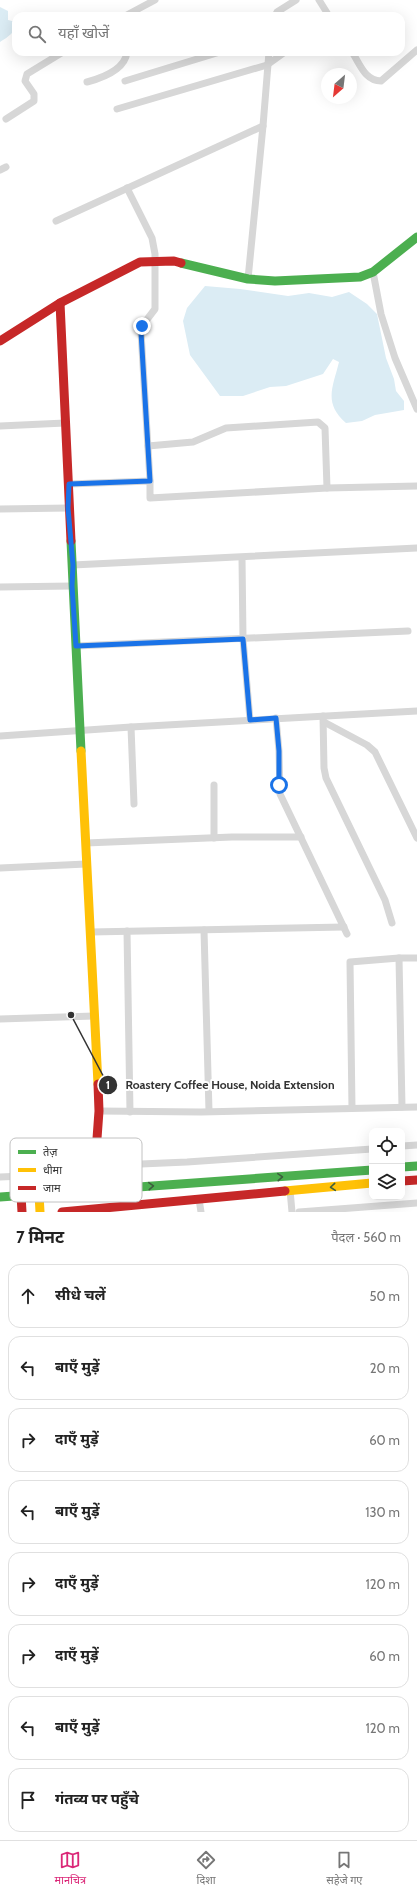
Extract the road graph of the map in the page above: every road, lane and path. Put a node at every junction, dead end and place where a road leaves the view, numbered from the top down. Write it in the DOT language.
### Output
graph roads {
  1 [pos="155,0"];
  2 [pos="296,0"];
  3 [pos="319,0"];
  4 [pos="133,12"];
  5 [pos="277,12"];
  6 [pos="326,12"];
  7 [pos="417,50"];
  8 [pos="56,56"];
  9 [pos="125,56"];
  10 [pos="207,56"];
  11 [pos="268,56"];
  12 [pos="279,56"];
  13 [pos="355,56"];
  14 [pos="267,65"];
  15 [pos="125,81"];
  16 [pos="87,82"];
  17 [pos="116,109"];
  18 [pos="6,119"];
  19 [pos="264,126"];
  20 [pos="127,188"];
  21 [pos="56,221"];
  22 [pos="417,237"];
  23 [pos="155,260"];
  24 [pos="374,272"];
  25 [pos="248,278"];
  26 [pos="60,303"];
  27 [pos="0,341"];
  28 [pos="417,409"];
  29 [pos="65,423"];
  30 [pos="0,426"];
  31 [pos="148,446"];
  32 [pos="150,481"];
  33 [pos="69,484"];
  34 [pos="417,486"];
  35 [pos="327,488"];
  36 [pos="68,508"];
  37 [pos="0,509"];
  38 [pos="417,548"];
  39 [pos="242,558"];
  40 [pos="73,565"];
  41 [pos="72,586"];
  42 [pos="0,587"];
  43 [pos="408,631"];
  44 [pos="243,639"];
  45 [pos="76,646"];
  46 [pos="417,711"];
  47 [pos="276,718"];
  48 [pos="324,719"];
  49 [pos="250,720"];
  50 [pos="131,727"];
  51 [pos="81,730"];
  52 [pos="0,736"];
  53 [pos="214,785"];
  54 [pos="134,804"];
  55 [pos="301,837"];
  56 [pos="214,838"];
  57 [pos="417,838"];
  58 [pos="86,843"];
  59 [pos="86,864"];
  60 [pos="0,868"];
  61 [pos="392,922"];
  62 [pos="344,927"];
  63 [pos="204,930"];
  64 [pos="127,931"];
  65 [pos="91,932"];
  66 [pos="347,934"];
  67 [pos="399,958"];
  68 [pos="417,958"];
  69 [pos="94,1016"];
  70 [pos="0,1019"];
  71 [pos="417,1106"];
  72 [pos="402,1107"];
  73 [pos="352,1108"];
  74 [pos="99,1111"];
  75 [pos="209,1111"];
  76 [pos="130,1112"];
  77 [pos="97,1138"];
  78 [pos="417,1145"];
  79 [pos="405,1146"];
  80 [pos="369,1149"];
  81 [pos="142,1164"];
  82 [pos="417,1166"];
  83 [pos="405,1167"];
  84 [pos="369,1170"];
  85 [pos="10,1177"];
  86 [pos="0,1178"];
  87 [pos="417,1180"];
  88 [pos="405,1181"];
  89 [pos="369,1183"];
  90 [pos="142,1187"];
  91 [pos="290,1190"];
  92 [pos="10,1196"];
  93 [pos="0,1197"];
  94 [pos="199,1199"];
  95 [pos="21,1202"];
  96 [pos="39,1202"];
  97 [pos="417,1202"];
  98 [pos="22,1212"];
  99 [pos="40,1212"];
  100 [pos="62,1212"];
  101 [pos="201,1212"];
  102 [pos="292,1212"];
  103 [pos="299,1212"];
  1 -- 4 [label="street"];
  2 -- 5 [label="street"];
  3 -- 6 [label="street"];
  7 -- 13 [label="street"];
  8 -- 18 [label="street"];
  9 -- 16 [label="street"];
  10 -- 15 [label="street"];
  11 -- 14 [label="street"];
  12 -- 14 [label="street"];
  14 -- 17 [label="street"];
  14 -- 19 [label="street"];
  19 -- 20 [label="street"];
  19 -- 25 [label="street"];
  20 -- 21 [label="street"];
  20 -- 23 [label="street"];
  22 -- 24 [label="street"];
  23 -- 25 [label="street"];
  23 -- 26 [label="street"];
  23 -- 31 [label="street"];
  24 -- 25 [label="street"];
  24 -- 28 [label="street"];
  26 -- 27 [label="street"];
  26 -- 29 [label="street"];
  29 -- 30 [label="street"];
  29 -- 33 [label="street"];
  31 -- 32 [label="street"];
  31 -- 35 [label="street"];
  32 -- 33 [label="street"];
  32 -- 35 [label="street"];
  33 -- 36 [label="street"];
  34 -- 35 [label="street"];
  36 -- 37 [label="street"];
  36 -- 40 [label="street"];
  38 -- 39 [label="street"];
  39 -- 40 [label="street"];
  39 -- 44 [label="street"];
  40 -- 41 [label="street"];
  41 -- 42 [label="street"];
  41 -- 45 [label="street"];
  43 -- 44 [label="street"];
  44 -- 45 [label="street"];
  44 -- 49 [label="street"];
  45 -- 51 [label="street"];
  46 -- 48 [label="street"];
  47 -- 48 [label="street"];
  47 -- 49 [label="street"];
  47 -- 55 [label="street"];
  48 -- 57 [label="street"];
  48 -- 61 [label="street"];
  49 -- 50 [label="street"];
  50 -- 51 [label="street"];
  50 -- 54 [label="street"];
  51 -- 52 [label="street"];
  51 -- 58 [label="street"];
  53 -- 56 [label="street"];
  55 -- 56 [label="street"];
  55 -- 62 [label="street"];
  56 -- 58 [label="street"];
  58 -- 59 [label="street"];
  59 -- 60 [label="street"];
  59 -- 65 [label="street"];
  62 -- 63 [label="street"];
  62 -- 66 [label="street"];
  63 -- 64 [label="street"];
  63 -- 75 [label="street"];
  64 -- 65 [label="street"];
  64 -- 76 [label="street"];
  65 -- 69 [label="street"];
  67 -- 68 [label="street"];
  67 -- 72 [label="street"];
  67 -- 73 [label="street"];
  69 -- 70 [label="street"];
  69 -- 74 [label="street"];
  71 -- 72 [label="street"];
  72 -- 73 [label="street"];
  73 -- 75 [label="street"];
  74 -- 76 [label="street"];
  74 -- 77 [label="street"];
  75 -- 76 [label="street"];
  78 -- 79 [label="street"];
  80 -- 81 [label="street"];
  82 -- 83 [label="street"];
  90 -- 84 [label="street, one-way"];
  85 -- 86 [label="street"];
  87 -- 88 [label="street"];
  89 -- 91 [label="street, one-way"];
  91 -- 94 [label="street"];
  91 -- 102 [label="street"];
  92 -- 93 [label="street"];
  94 -- 100 [label="street"];
  94 -- 101 [label="street"];
  95 -- 98 [label="street"];
  96 -- 99 [label="street"];
  97 -- 103 [label="street"];
}
